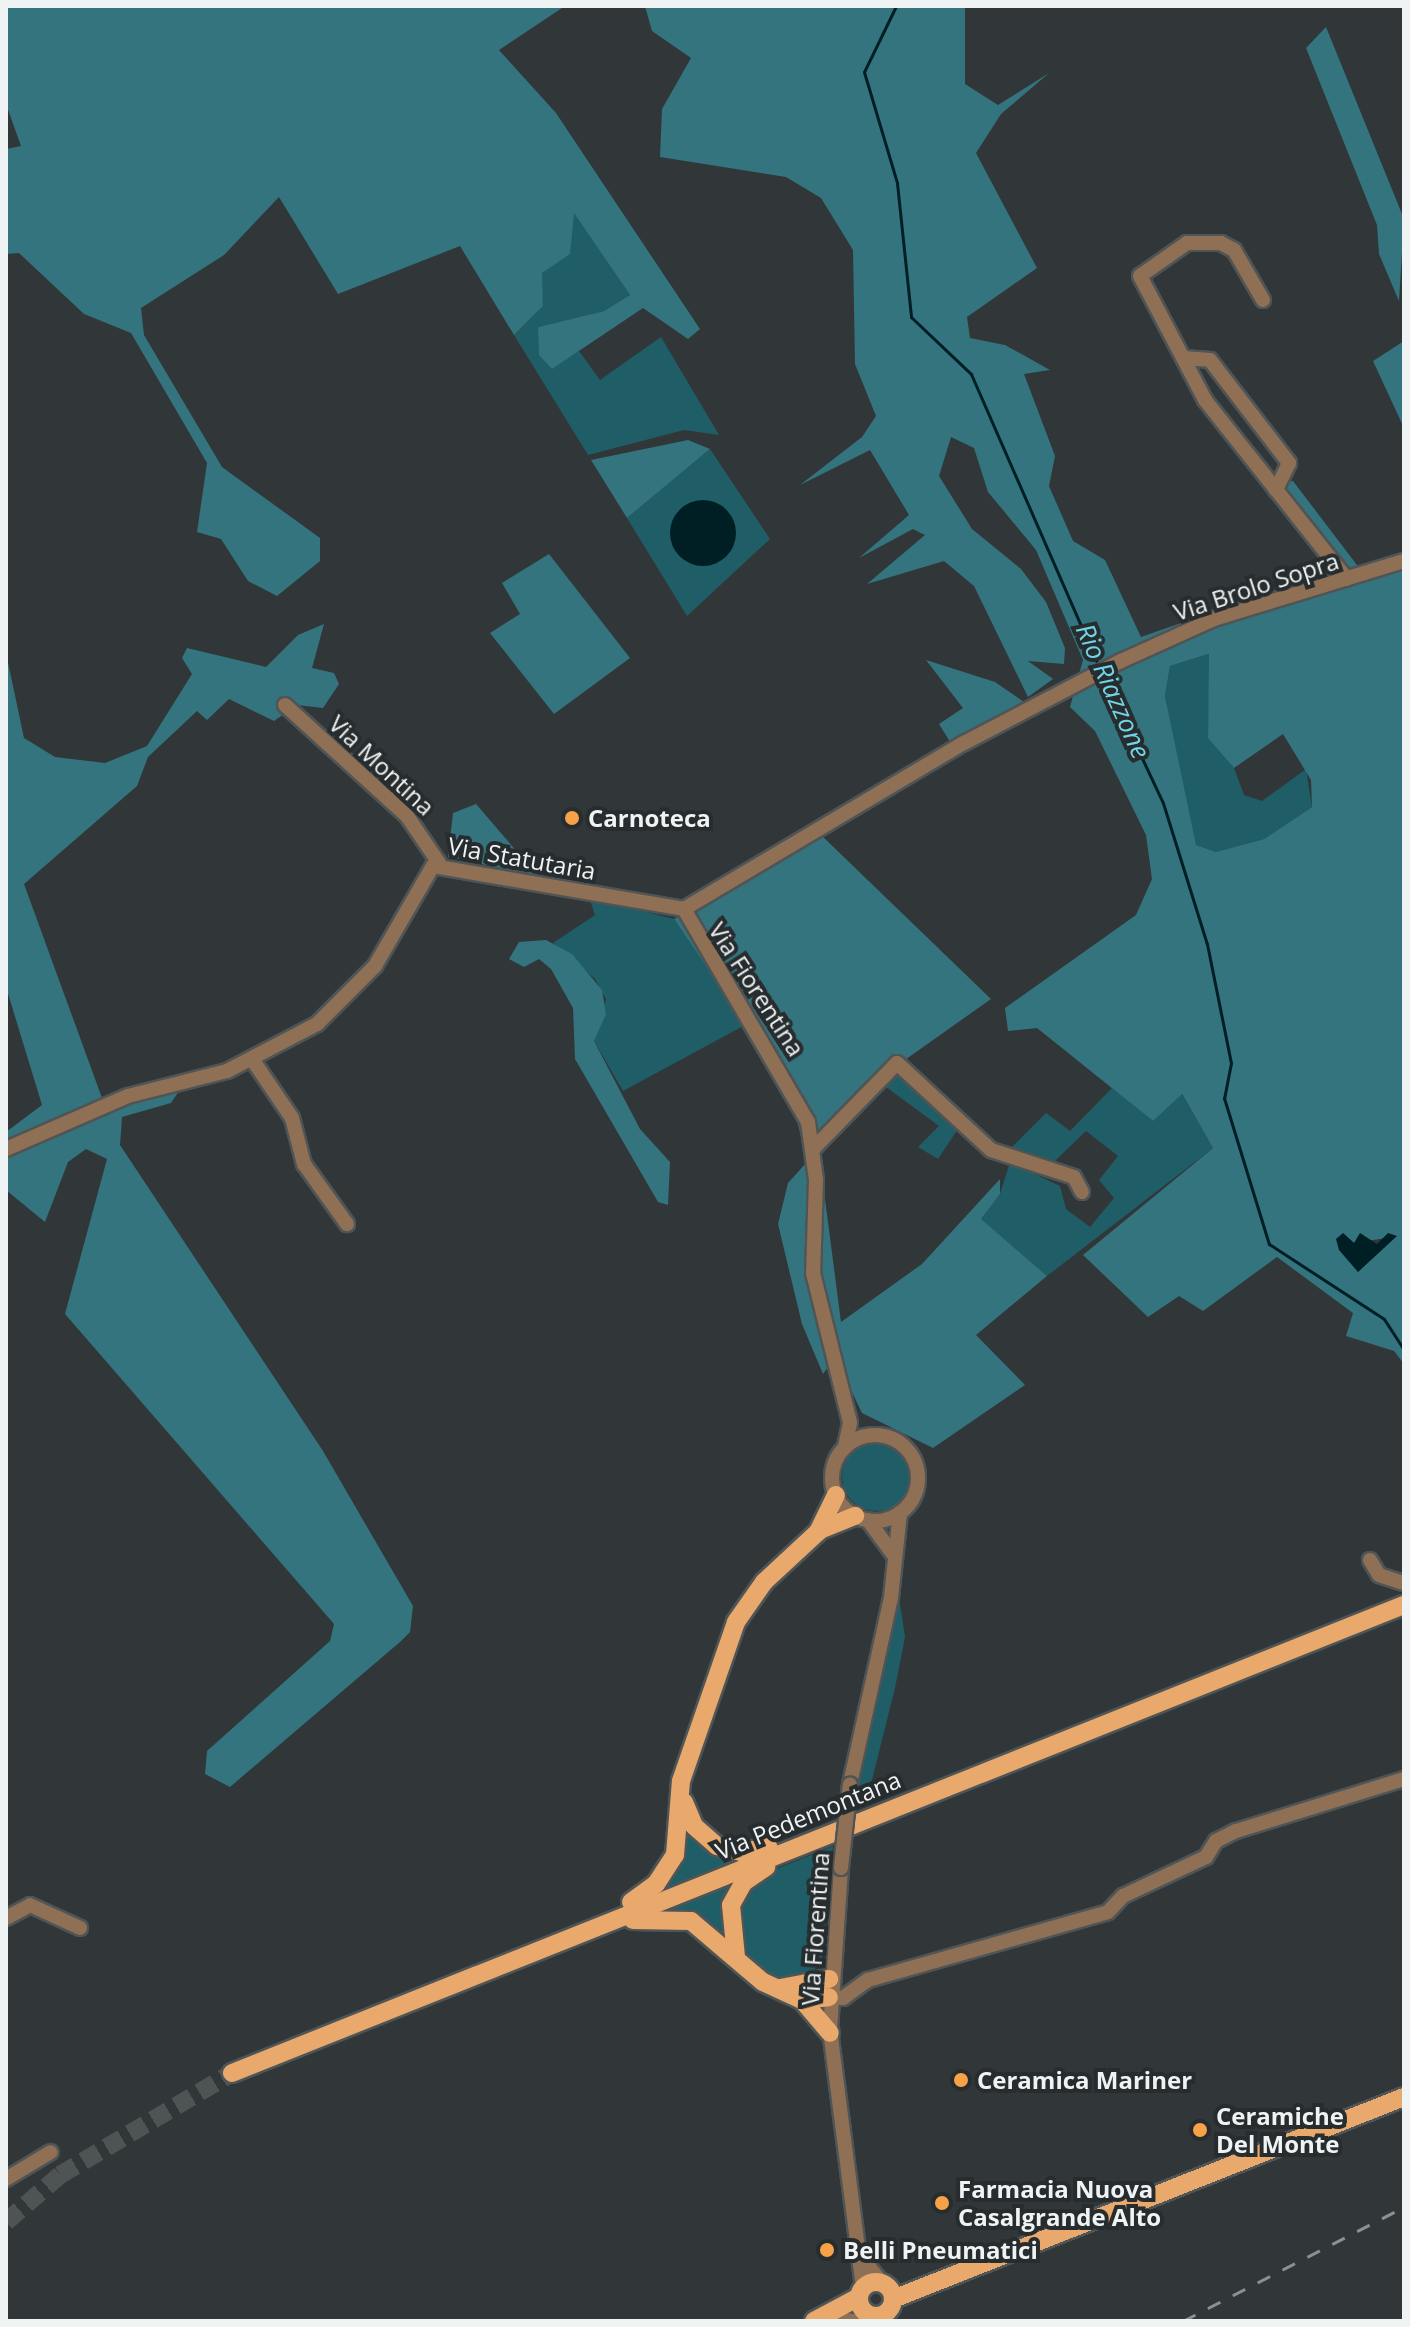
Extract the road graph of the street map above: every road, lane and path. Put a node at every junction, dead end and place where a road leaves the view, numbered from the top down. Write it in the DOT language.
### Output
graph roads {
  1 [pos="1263,300"];
  2 [pos="1183,358"];
  3 [pos="1276,490"];
  4 [pos="1404,561"];
  5 [pos="1347,579"];
  6 [pos="1082,681"];
  7 [pos="285,705"];
  8 [pos="439,863"];
  9 [pos="684,909"];
  10 [pos="252,1059"];
  11 [pos="6,1149"];
  12 [pos="813,1149"];
  13 [pos="1082,1192"];
  14 [pos="347,1224"];
  15 [pos="844,1400"];
  16 [pos="879,1435"];
  17 [pos="845,1447"];
  18 [pos="836,1495"];
  19 [pos="900,1512"];
  20 [pos="862,1518"];
  21 [pos="818,1532"];
  22 [pos="893,1555"];
  23 [pos="1370,1560"];
  24 [pos="1404,1583"];
  25 [pos="1404,1605"];
  26 [pos="1404,1779"];
  27 [pos="681,1792"];
  28 [pos="889,1808"];
  29 [pos="6,1918"];
  30 [pos="80,1928"];
  31 [pos="513,1959"];
  32 [pos="737,1959"];
  33 [pos="780,1988"];
  34 [pos="829,1988"];
  35 [pos="802,2000"];
  36 [pos="830,2033"];
  37 [pos="232,2073"];
  38 [pos="1404,2097"];
  39 [pos="51,2152"];
  40 [pos="6,2179"];
  41 [pos="863,2308"];
  1 -- 2 [label="street"];
  2 -- 3 [label="street"];
  2 -- 3 [label="street"];
  3 -- 5 [label="street"];
  4 -- 5 [label="street, Via Brolo Sopra"];
  5 -- 6 [label="street, Via Brolo Sopra"];
  6 -- 9 [label="street, Via Fiorentina"];
  7 -- 8 [label="street, Via Montina"];
  8 -- 9 [label="street, Via Statutaria"];
  8 -- 10 [label="street, Via Statutaria"];
  9 -- 12 [label="street, Via Fiorentina"];
  10 -- 11 [label="street, Via Statutaria"];
  10 -- 14 [label="street"];
  12 -- 13 [label="street"];
  12 -- 15 [label="street, Via Fiorentina"];
  15 -- 16 [label="street, Via Fiorentina"];
  15 -- 17 [label="street, Via Fiorentina"];
  16 -- 17 [label="street"];
  16 -- 19 [label="street, Via Fiorentina"];
  17 -- 18 [label="street, Via Fiorentina"];
  18 -- 20 [label="street"];
  18 -- 21 [label="main road"];
  19 -- 20 [label="street"];
  19 -- 22 [label="street, Via Fiorentina"];
  20 -- 21 [label="main road"];
  20 -- 22 [label="street"];
  21 -- 27 [label="main road"];
  22 -- 34 [label="street, Via Fiorentina, bridge"];
  23 -- 24 [label="street"];
  25 -- 28 [label="main road, Via Pedemontana"];
  26 -- 34 [label="street"];
  27 -- 28 [label="main road"];
  27 -- 31 [label="main road"];
  28 -- 31 [label="main road, Via Pedemontana"];
  28 -- 32 [label="main road"];
  29 -- 30 [label="street"];
  31 -- 32 [label="main road"];
  31 -- 37 [label="main road, Via Pedemontana"];
  32 -- 33 [label="main road"];
  33 -- 34 [label="main road"];
  33 -- 35 [label="main road"];
  34 -- 35 [label="main road"];
  34 -- 36 [label="street, Via Fiorentina"];
  35 -- 36 [label="main road"];
  36 -- 41 [label="street, Via Fiorentina"];
  38 -- 41 [label="main road"];
  39 -- 40 [label="street"];
}
